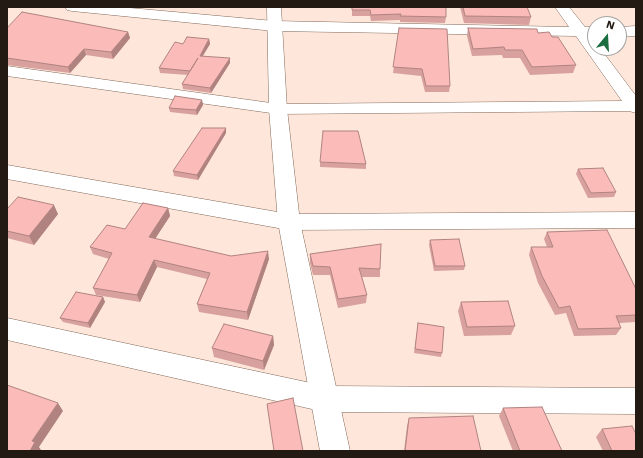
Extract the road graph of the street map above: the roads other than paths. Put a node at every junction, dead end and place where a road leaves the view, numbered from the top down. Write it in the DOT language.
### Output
graph roads {
  1 [pos="72,7"];
  2 [pos="562,7"];
  3 [pos="274,16"];
  4 [pos="587,31"];
  5 [pos="587,32"];
  6 [pos="603,56"];
  7 [pos="7,71"];
  8 [pos="635,107"];
  9 [pos="278,109"];
  10 [pos="7,172"];
  11 [pos="636,220"];
  12 [pos="289,222"];
  13 [pos="7,329"];
  14 [pos="325,399"];
  15 [pos="636,400"];
  16 [pos="335,451"];
  1 -- 3 [label="street"];
  2 -- 4 [label="street"];
  3 -- 5 [label="street"];
  3 -- 9 [label="street"];
  6 -- 8 [label="street"];
  7 -- 9 [label="street"];
  8 -- 9 [label="street"];
  9 -- 12 [label="street"];
  10 -- 12 [label="street"];
  11 -- 12 [label="street"];
  12 -- 14 [label="street"];
  13 -- 14 [label="street"];
  14 -- 15 [label="street"];
  14 -- 16 [label="street"];
}
